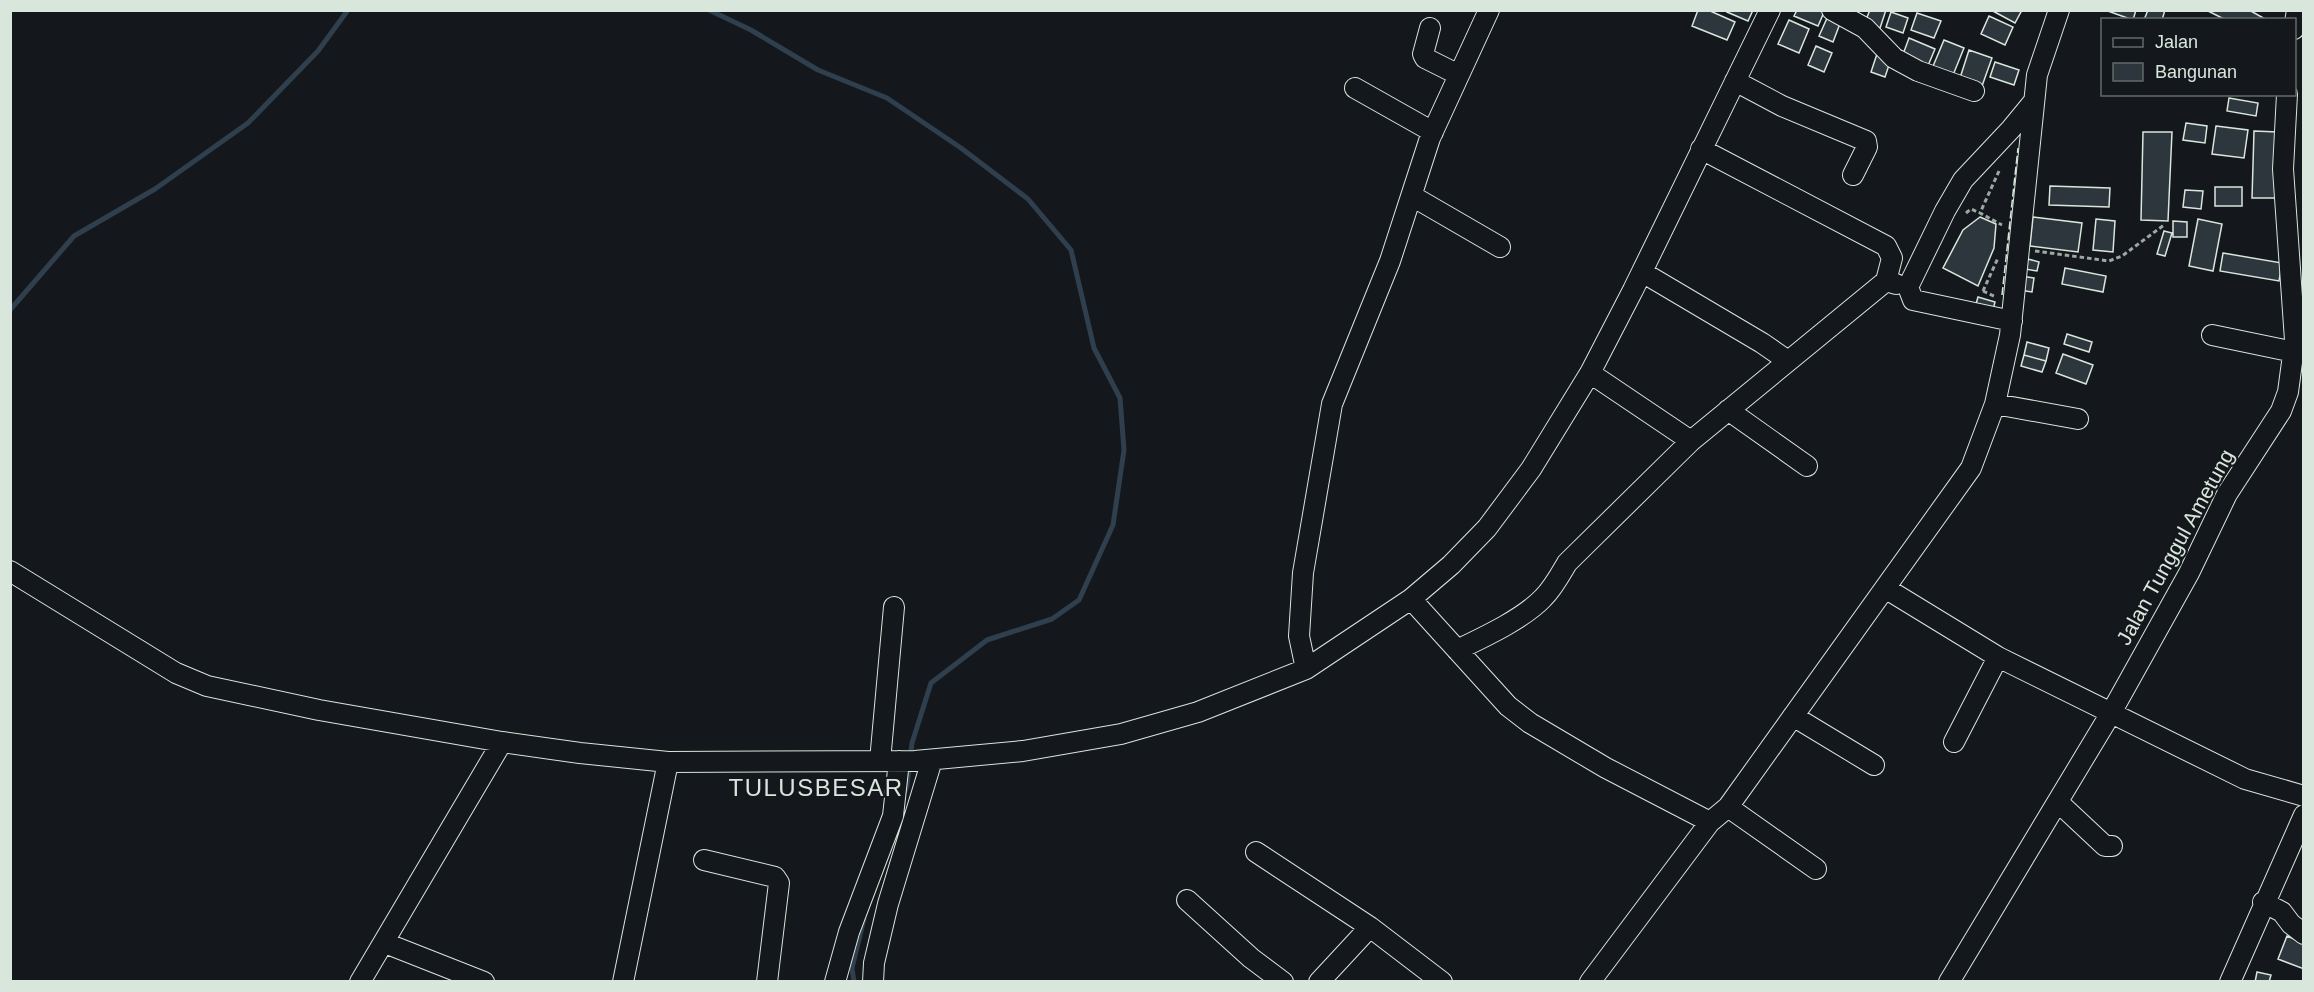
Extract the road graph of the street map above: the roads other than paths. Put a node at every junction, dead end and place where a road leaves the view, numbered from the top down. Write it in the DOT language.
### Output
graph roads {
  1 [pos="1489,10"];
  2 [pos="1770,10"];
  3 [pos="1832,10"];
  4 [pos="2059,10"];
  5 [pos="1430,28"];
  6 [pos="1459,75"];
  7 [pos="1735,81"];
  8 [pos="1355,88"];
  9 [pos="1974,92"];
  10 [pos="2287,96"];
  11 [pos="2034,101"];
  12 [pos="1433,132"];
  13 [pos="1701,149"];
  14 [pos="1853,175"];
  15 [pos="1412,196"];
  16 [pos="1500,247"];
  17 [pos="1642,272"];
  18 [pos="1886,281"];
  19 [pos="1908,287"];
  20 [pos="2012,321"];
  21 [pos="2212,335"];
  22 [pos="2299,353"];
  23 [pos="1788,361"];
  24 [pos="1590,374"];
  25 [pos="1995,404"];
  26 [pos="1728,410"];
  27 [pos="2078,419"];
  28 [pos="1691,441"];
  29 [pos="1807,465"];
  30 [pos="10,571"];
  31 [pos="1885,588"];
  32 [pos="1411,599"];
  33 [pos="894,607"];
  34 [pos="1457,650"];
  35 [pos="1998,657"];
  36 [pos="1306,669"];
  37 [pos="2111,712"];
  38 [pos="1793,716"];
  39 [pos="502,742"];
  40 [pos="1954,742"];
  41 [pos="906,761"];
  42 [pos="668,762"];
  43 [pos="1874,765"];
  44 [pos="2304,796"];
  45 [pos="2058,802"];
  46 [pos="1728,807"];
  47 [pos="2304,815"];
  48 [pos="1710,822"];
  49 [pos="2112,846"];
  50 [pos="1256,852"];
  51 [pos="704,860"];
  52 [pos="1816,869"];
  53 [pos="1187,900"];
  54 [pos="2263,902"];
  55 [pos="1370,927"];
  56 [pos="2304,934"];
  57 [pos="385,942"];
  58 [pos="360,981"];
  59 [pos="484,981"];
  60 [pos="623,981"];
  61 [pos="767,981"];
  62 [pos="835,981"];
  63 [pos="873,981"];
  64 [pos="1283,981"];
  65 [pos="1319,981"];
  66 [pos="1442,981"];
  67 [pos="1590,981"];
  68 [pos="1949,981"];
  69 [pos="2230,981"];
  1 -- 6 [label="street"];
  2 -- 7 [label="street"];
  3 -- 9 [label="street"];
  4 -- 11 [label="street"];
  5 -- 6 [label="street"];
  6 -- 12 [label="street"];
  7 -- 13 [label="street"];
  7 -- 14 [label="street"];
  8 -- 12 [label="street"];
  10 -- 22 [label="street, Jalan Tunggul Ametung"];
  11 -- 19 [label="street"];
  11 -- 20 [label="street"];
  12 -- 15 [label="street"];
  13 -- 17 [label="street"];
  13 -- 18 [label="street"];
  15 -- 16 [label="street"];
  15 -- 36 [label="street"];
  17 -- 23 [label="street"];
  17 -- 24 [label="street"];
  18 -- 19 [label="street"];
  18 -- 23 [label="street"];
  19 -- 20 [label="street"];
  20 -- 25 [label="street"];
  21 -- 22 [label="street"];
  22 -- 37 [label="street, Jalan Tunggul Ametung"];
  23 -- 26 [label="street"];
  24 -- 28 [label="street"];
  24 -- 32 [label="street"];
  25 -- 27 [label="street"];
  25 -- 31 [label="street"];
  26 -- 28 [label="street"];
  26 -- 29 [label="street"];
  28 -- 34 [label="street"];
  30 -- 39 [label="street"];
  31 -- 35 [label="street"];
  31 -- 38 [label="street"];
  32 -- 34 [label="street"];
  32 -- 36 [label="street"];
  33 -- 41 [label="street"];
  34 -- 48 [label="street"];
  35 -- 37 [label="street"];
  35 -- 40 [label="street"];
  36 -- 41 [label="street"];
  37 -- 44 [label="street"];
  37 -- 45 [label="street, Jalan Tunggul Ametung"];
  38 -- 43 [label="street"];
  38 -- 46 [label="street"];
  39 -- 42 [label="street"];
  39 -- 57 [label="street"];
  41 -- 42 [label="street"];
  41 -- 62 [label="street"];
  41 -- 63 [label="street"];
  42 -- 60 [label="street"];
  45 -- 49 [label="street"];
  45 -- 68 [label="street, Jalan Tunggul Ametung"];
  46 -- 48 [label="street"];
  46 -- 52 [label="street"];
  47 -- 54 [label="street"];
  48 -- 67 [label="street"];
  50 -- 55 [label="street"];
  51 -- 61 [label="street"];
  53 -- 64 [label="street"];
  54 -- 56 [label="street"];
  54 -- 69 [label="street"];
  55 -- 65 [label="street"];
  55 -- 66 [label="street"];
  57 -- 58 [label="street"];
  57 -- 59 [label="street"];
}
